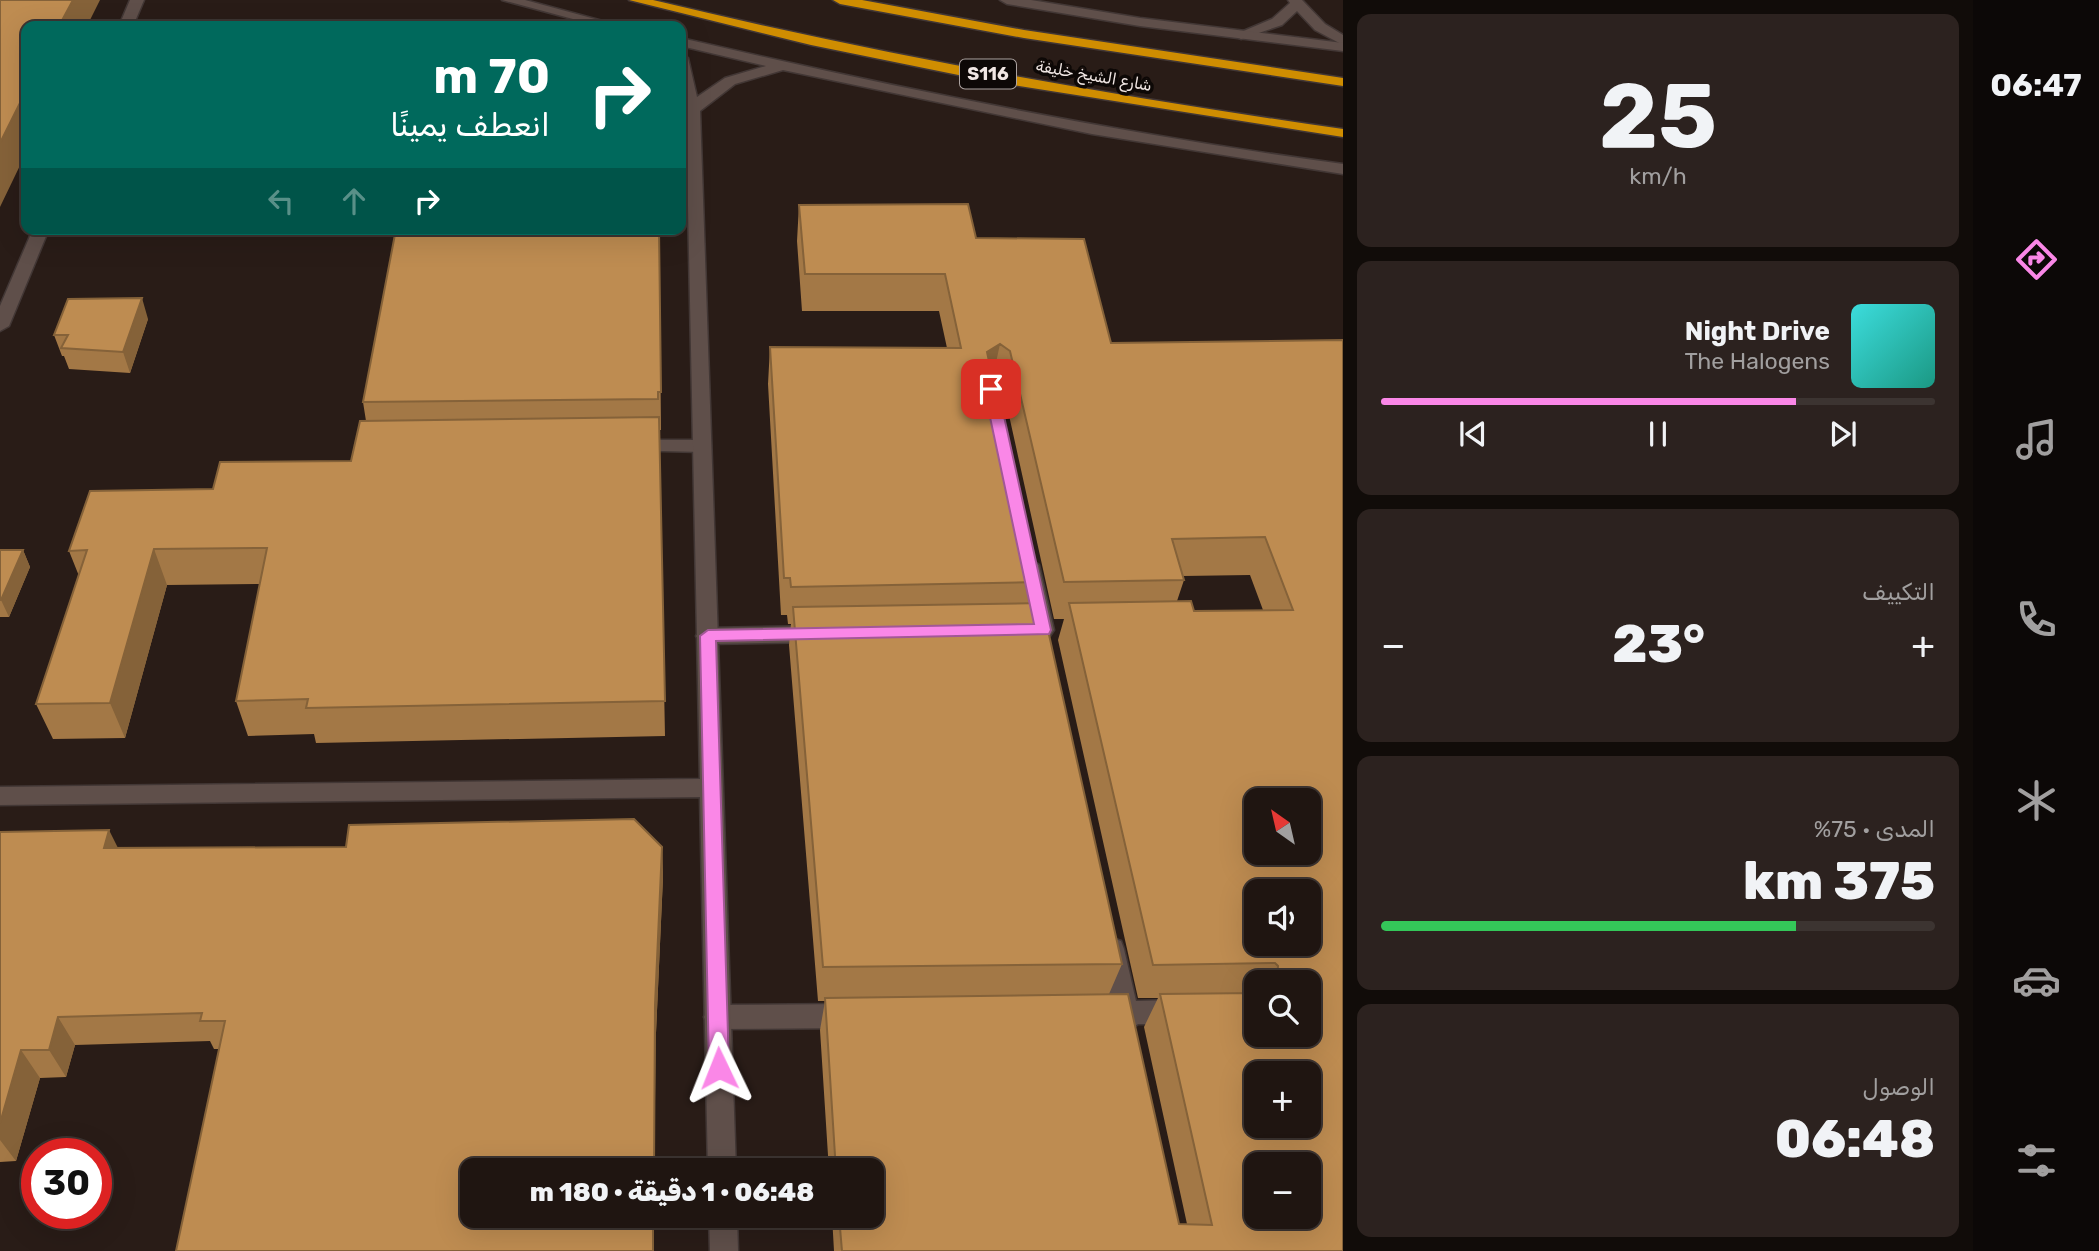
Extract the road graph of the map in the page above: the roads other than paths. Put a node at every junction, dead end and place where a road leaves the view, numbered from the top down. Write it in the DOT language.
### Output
graph roads {
  1 [pos="137,0"];
  2 [pos="509,0"];
  3 [pos="636,0"];
  4 [pos="840,0"];
  5 [pos="1007,0"];
  6 [pos="1296,2"];
  7 [pos="128,21"];
  8 [pos="594,21"];
  9 [pos="1241,36"];
  10 [pos="1343,41"];
  11 [pos="686,43"];
  12 [pos="1343,47"];
  13 [pos="790,68"];
  14 [pos="686,80"];
  15 [pos="1343,82"];
  16 [pos="693,110"];
  17 [pos="1343,133"];
  18 [pos="1341,170"];
  19 [pos="38,235"];
  20 [pos="0,326"];
  21 [pos="702,446"];
  22 [pos="604,447"];
  23 [pos="1023,536"];
  24 [pos="1071,629"];
  25 [pos="1015,630"];
  26 [pos="1043,630"];
  27 [pos="833,633"];
  28 [pos="708,636"];
  29 [pos="1049,657"];
  30 [pos="711,788"];
  31 [pos="0,796"];
  32 [pos="1108,931"];
  33 [pos="1204,1012"];
  34 [pos="1085,1013"];
  35 [pos="1125,1013"];
  36 [pos="867,1016"];
  37 [pos="717,1017"];
  38 [pos="1131,1039"];
  39 [pos="722,1158"];
  40 [pos="723,1228"];
  41 [pos="724,1251"];
  1 -- 7 [label="street"];
  2 -- 8 [label="street"];
  3 -- 17 [label="highway, شارع الشيخ خليفة / S116"];
  4 -- 15 [label="highway, شارع الشيخ خليفة / S116"];
  5 -- 9 [label="street"];
  6 -- 9 [label="street"];
  6 -- 10 [label="street"];
  9 -- 12 [label="street"];
  11 -- 13 [label="street"];
  13 -- 16 [label="street"];
  13 -- 18 [label="street"];
  14 -- 16 [label="street"];
  16 -- 21 [label="street"];
  19 -- 20 [label="street"];
  21 -- 22 [label="street"];
  21 -- 28 [label="street"];
  23 -- 26 [label="street"];
  24 -- 26 [label="street"];
  25 -- 26 [label="street"];
  26 -- 29 [label="street"];
  27 -- 28 [label="street"];
  28 -- 30 [label="street"];
  30 -- 31 [label="street"];
  30 -- 37 [label="street"];
  32 -- 35 [label="street"];
  33 -- 35 [label="street"];
  34 -- 35 [label="street"];
  35 -- 38 [label="street"];
  36 -- 37 [label="street"];
  37 -- 39 [label="street"];
  40 -- 41 [label="street"];
}
